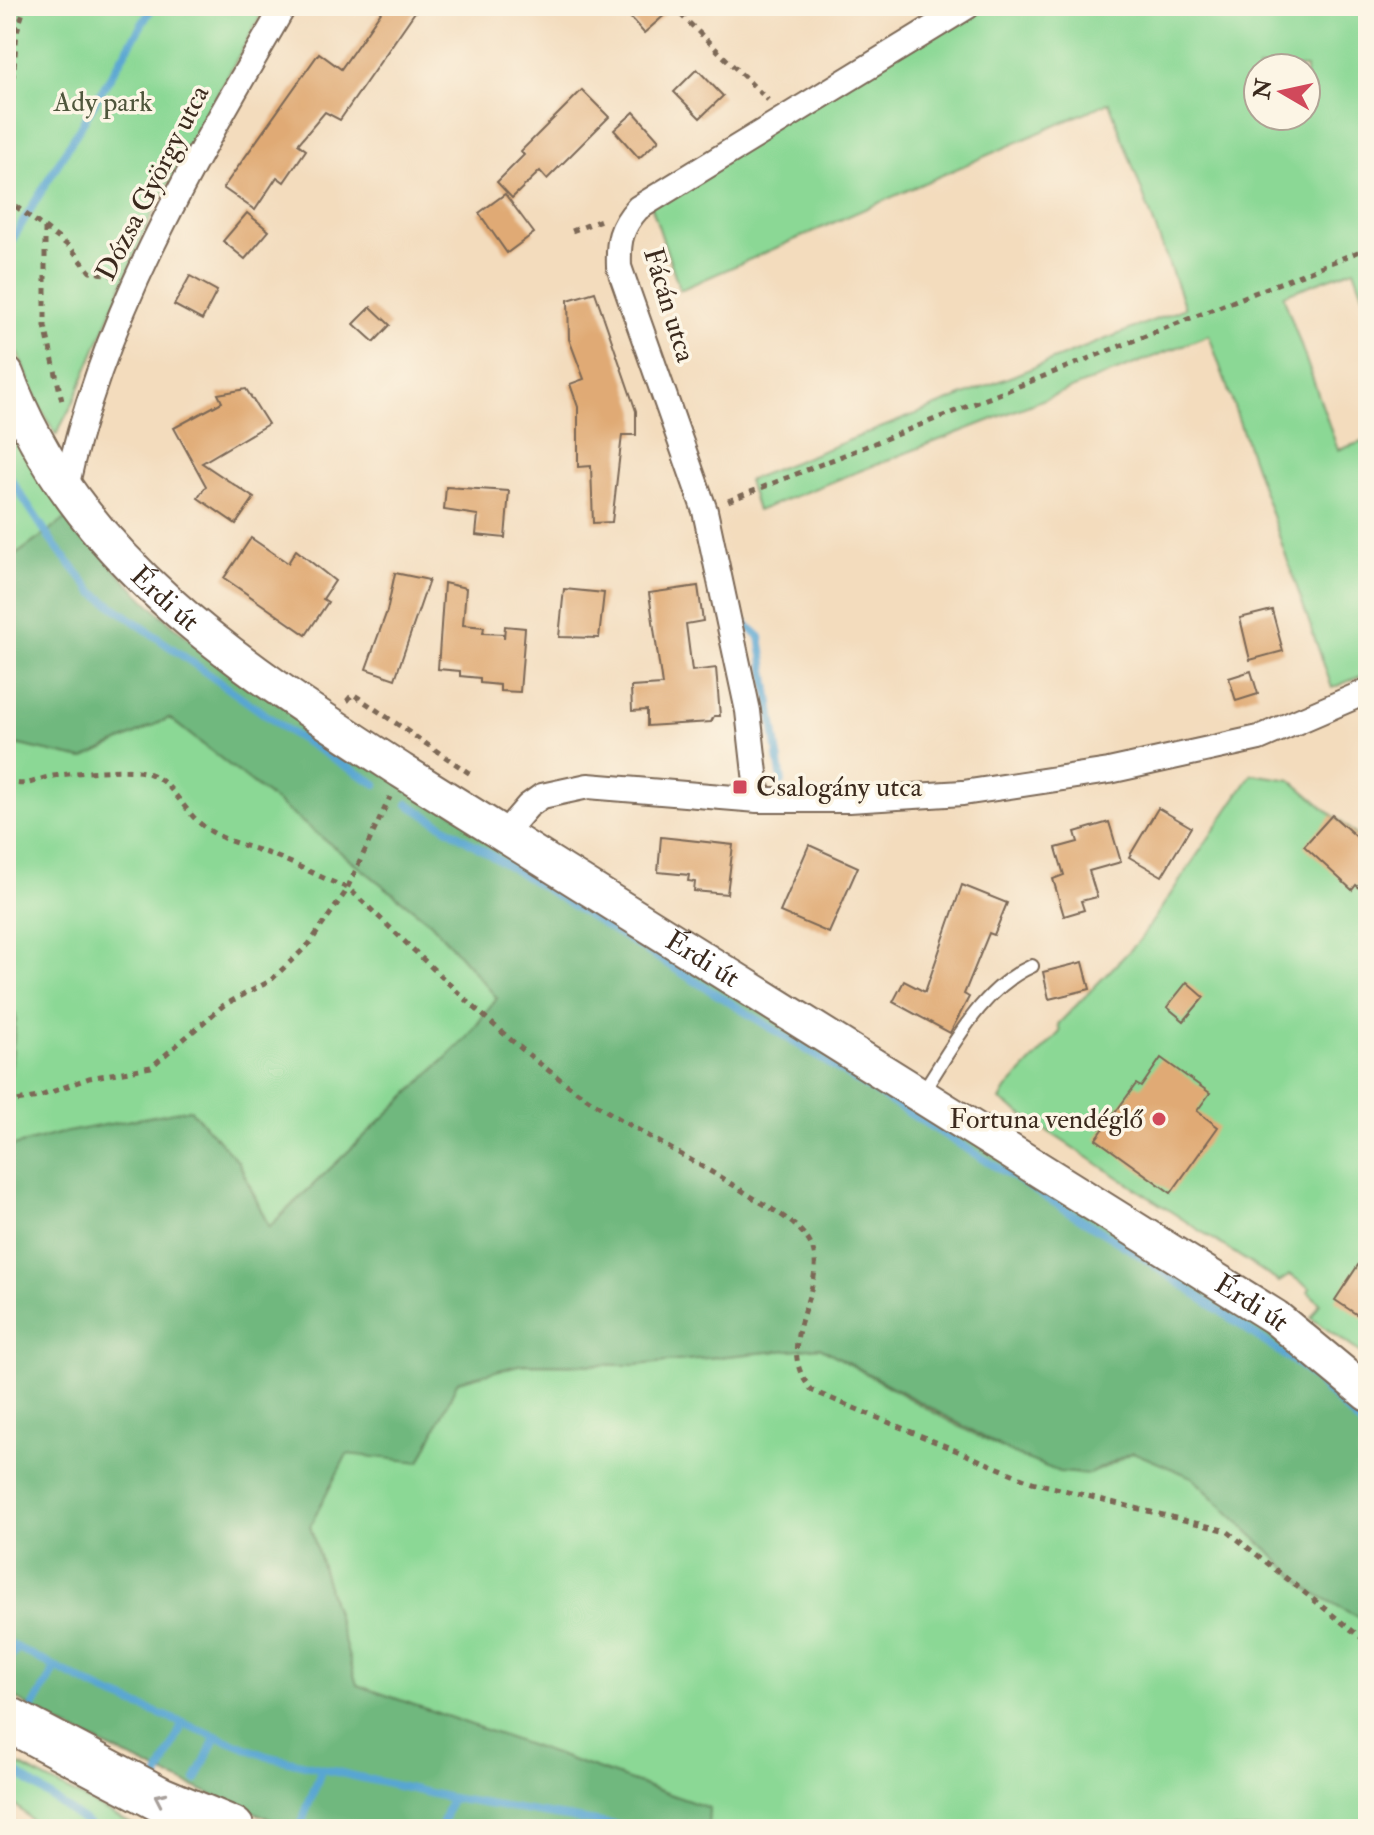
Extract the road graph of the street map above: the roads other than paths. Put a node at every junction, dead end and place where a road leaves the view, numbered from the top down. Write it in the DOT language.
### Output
graph roads {
  1 [pos="284,6"];
  2 [pos="968,6"];
  3 [pos="6,374"];
  4 [pos="66,488"];
  5 [pos="1368,691"];
  6 [pos="758,800"];
  7 [pos="503,835"];
  8 [pos="1032,966"];
  9 [pos="921,1095"];
  10 [pos="1368,1394"];
  11 [pos="6,1718"];
  12 [pos="232,1829"];
  1 -- 4 [label="street, Dózsa György utca"];
  2 -- 6 [label="street, Fácán utca"];
  3 -- 4 [label="main road, Érdi út"];
  4 -- 7 [label="main road, Érdi út"];
  5 -- 6 [label="street"];
  6 -- 7 [label="street"];
  7 -- 9 [label="main road, Érdi út"];
  8 -- 9 [label="lane"];
  9 -- 10 [label="main road, Érdi út"];
  12 -- 11 [label="highway, one-way"];
}
